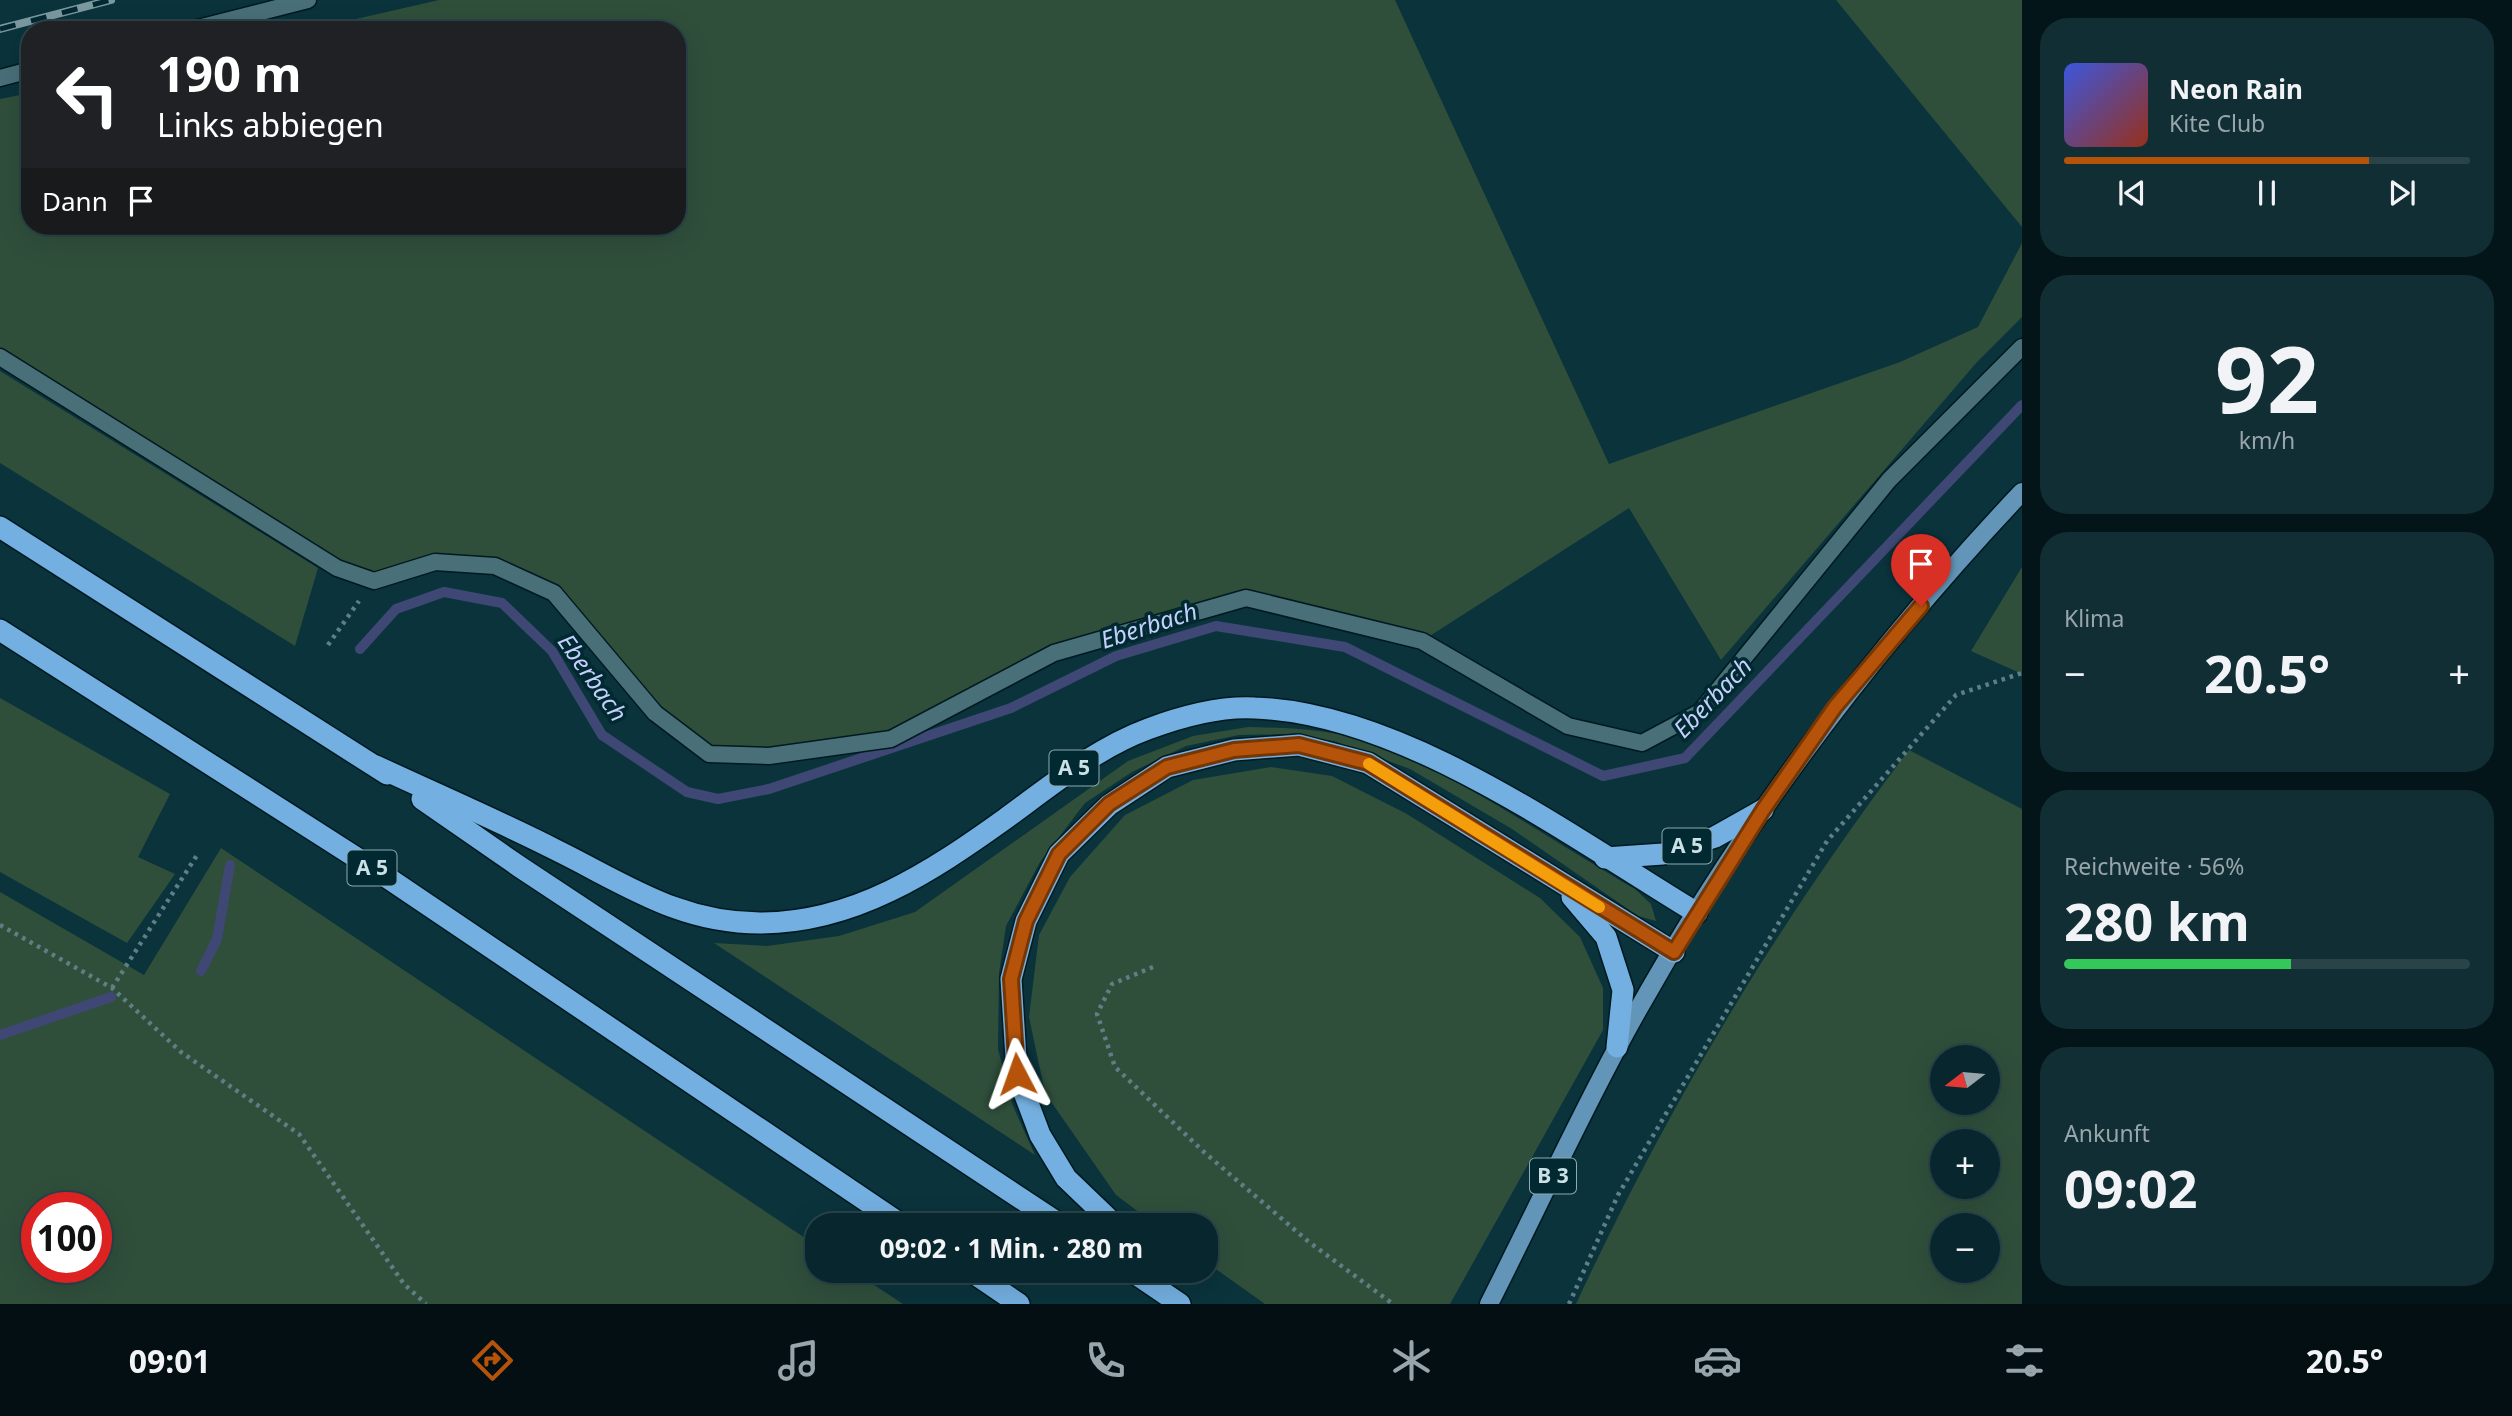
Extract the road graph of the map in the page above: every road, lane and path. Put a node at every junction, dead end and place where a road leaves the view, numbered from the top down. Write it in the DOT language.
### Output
graph roads {
  1 [pos="308,0"];
  2 [pos="225,21"];
  3 [pos="21,72"];
  4 [pos="0,78"];
  5 [pos="2022,348"];
  6 [pos="0,357"];
  7 [pos="2022,492"];
  8 [pos="0,527"];
  9 [pos="374,581"];
  10 [pos="0,630"];
  11 [pos="328,645"];
  12 [pos="2022,673"];
  13 [pos="376,766"];
  14 [pos="1763,810"];
  15 [pos="199,852"];
  16 [pos="1605,858"];
  17 [pos="1562,884"];
  18 [pos="1697,913"];
  19 [pos="0,925"];
  20 [pos="1674,952"];
  21 [pos="1153,967"];
  22 [pos="112,988"];
  23 [pos="1617,1047"];
  24 [pos="884,1213"];
  25 [pos="1043,1213"];
  26 [pos="1102,1213"];
  27 [pos="988,1283"];
  28 [pos="1149,1283"];
  29 [pos="1169,1283"];
  30 [pos="426,1304"];
  31 [pos="1019,1304"];
  32 [pos="1180,1304"];
  33 [pos="1189,1304"];
  34 [pos="1393,1304"];
  35 [pos="1489,1304"];
  36 [pos="1569,1304"];
  1 -- 2 [label="lane"];
  3 -- 4 [label="lane"];
  5 -- 9 [label="lane"];
  6 -- 9 [label="lane"];
  7 -- 14 [label="main road, B 3"];
  8 -- 13 [label="highway, A 5"];
  9 -- 11 [label="path"];
  10 -- 24 [label="highway, A 5"];
  12 -- 36 [label="path"];
  13 -- 16 [label="highway, A 5"];
  13 -- 25 [label="highway, A 5"];
  14 -- 16 [label="highway, A 5"];
  14 -- 18 [label="main road, B 3"];
  15 -- 22 [label="path"];
  16 -- 18 [label="highway, A 5"];
  17 -- 20 [label="highway, B 3"];
  17 -- 23 [label="highway, B 3"];
  17 -- 26 [label="highway, B 3"];
  18 -- 20 [label="main road, B 3"];
  19 -- 22 [label="path"];
  20 -- 23 [label="main road, B 3"];
  21 -- 34 [label="path"];
  22 -- 30 [label="path"];
  23 -- 35 [label="main road, B 3"];
  27 -- 31 [label="highway"];
  28 -- 32 [label="highway"];
  29 -- 33 [label="highway"];
}
